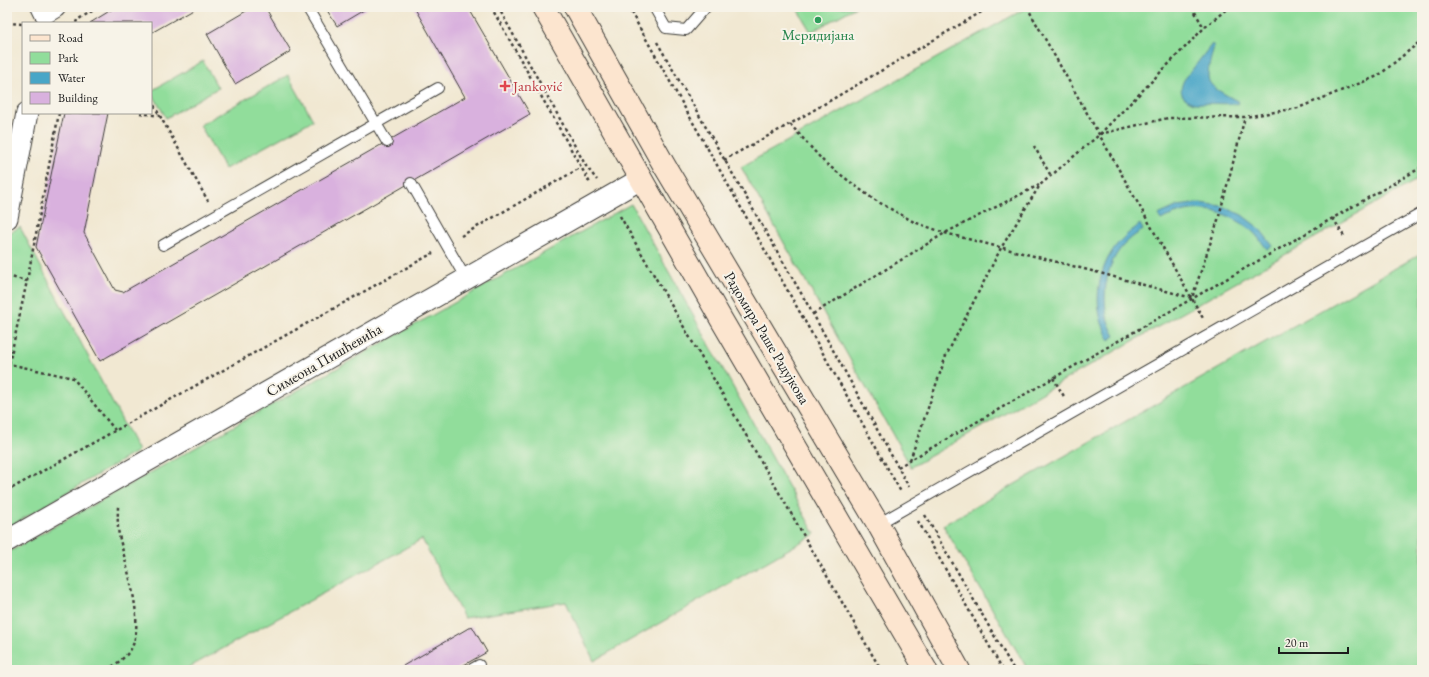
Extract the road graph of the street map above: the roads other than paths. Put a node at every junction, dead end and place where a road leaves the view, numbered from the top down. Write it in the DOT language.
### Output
graph roads {
  1 [pos="307,7"];
  2 [pos="543,7"];
  3 [pos="575,7"];
  4 [pos="654,7"];
  5 [pos="706,7"];
  6 [pos="438,88"];
  7 [pos="26,114"];
  8 [pos="376,123"];
  9 [pos="387,142"];
  10 [pos="641,179"];
  11 [pos="411,183"];
  12 [pos="1422,213"];
  13 [pos="7,218"];
  14 [pos="163,245"];
  15 [pos="466,279"];
  16 [pos="878,524"];
  17 [pos="7,541"];
  18 [pos="479,664"];
  19 [pos="470,670"];
  20 [pos="926,670"];
  21 [pos="959,670"];
  1 -- 8 [label="lane"];
  2 -- 10 [label="street, Радомира Раше Радујкова"];
  3 -- 16 [label="street, Радомира Раше Радујкова"];
  4 -- 5 [label="lane"];
  6 -- 8 [label="lane"];
  7 -- 13 [label="street"];
  8 -- 9 [label="lane"];
  8 -- 14 [label="lane"];
  10 -- 15 [label="street, Симеона Пишћевића"];
  10 -- 20 [label="street, Радомира Раше Радујкова"];
  11 -- 15 [label="lane"];
  12 -- 16 [label="lane"];
  15 -- 17 [label="street, Симеона Пишћевића"];
  16 -- 21 [label="street, Радомира Раше Радујкова"];
  18 -- 19 [label="lane"];
}
